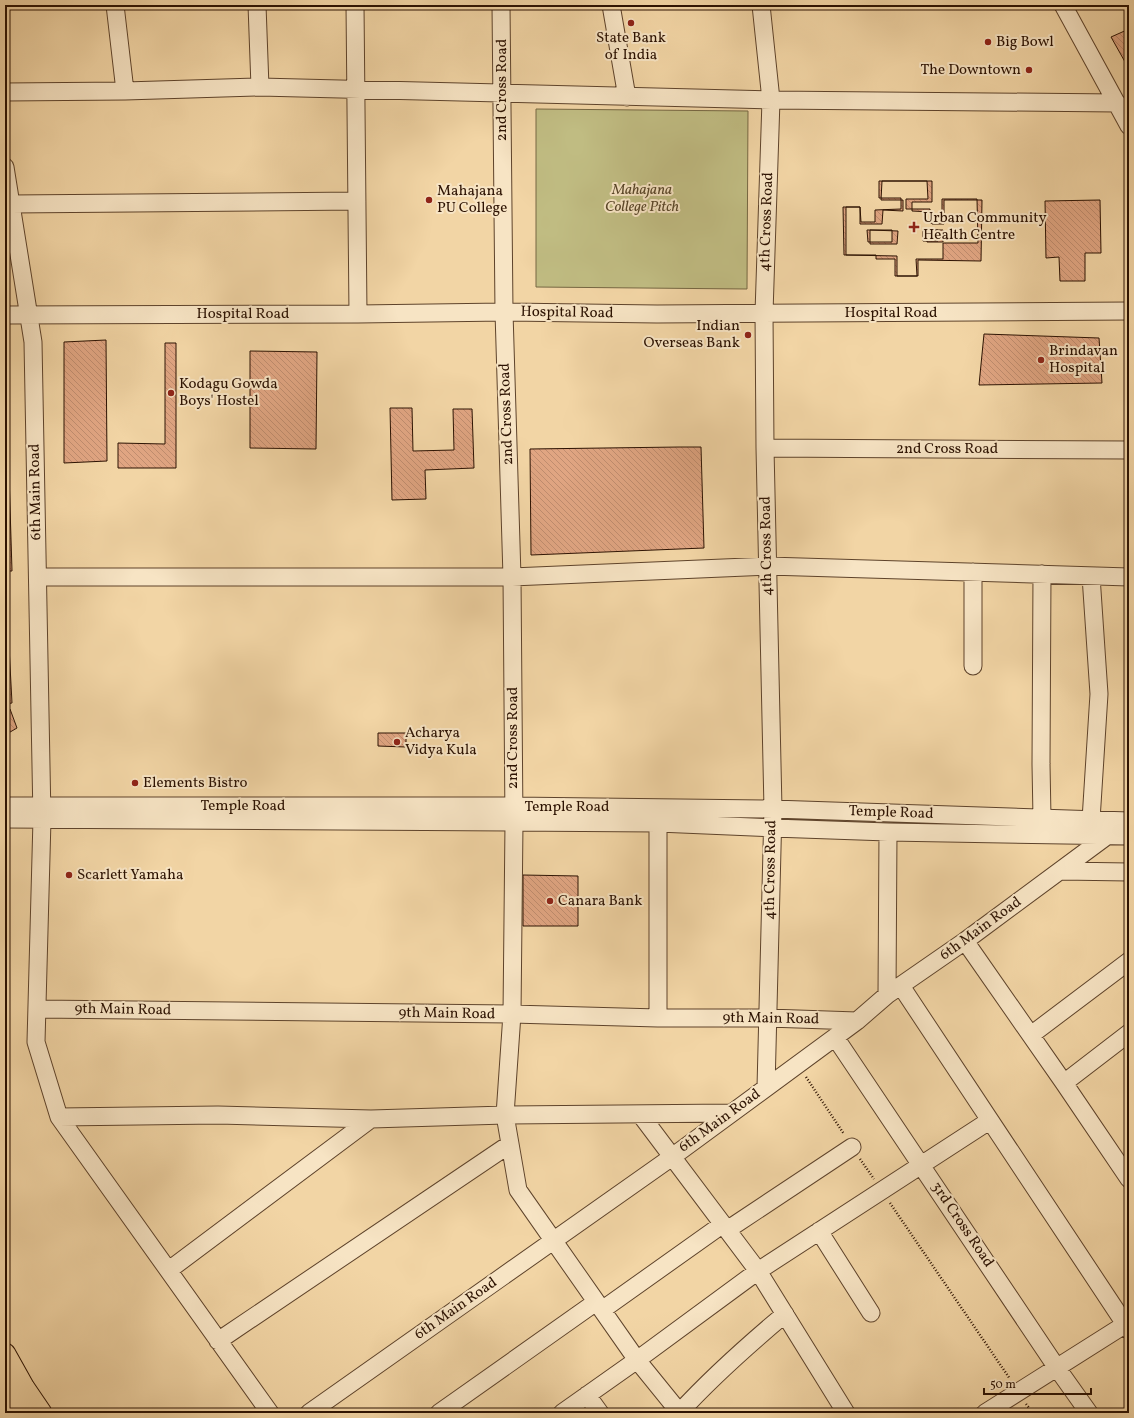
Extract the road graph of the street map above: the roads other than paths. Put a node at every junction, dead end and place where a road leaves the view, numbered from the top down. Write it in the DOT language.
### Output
graph roads {
  1 [pos="116,5"];
  2 [pos="257,5"];
  3 [pos="355,5"];
  4 [pos="501,5"];
  5 [pos="611,5"];
  6 [pos="761,5"];
  7 [pos="1063,5"];
  8 [pos="260,87"];
  9 [pos="356,89"];
  10 [pos="124,91"];
  11 [pos="5,92"];
  12 [pos="502,93"];
  13 [pos="626,97"];
  14 [pos="771,100"];
  15 [pos="1124,113"];
  16 [pos="5,167"];
  17 [pos="357,201"];
  18 [pos="11,204"];
  19 [pos="1129,311"];
  20 [pos="504,312"];
  21 [pos="764,313"];
  22 [pos="358,314"];
  23 [pos="5,315"];
  24 [pos="29,315"];
  25 [pos="765,448"];
  26 [pos="1129,450"];
  27 [pos="768,566"];
  28 [pos="973,572"];
  29 [pos="1042,574"];
  30 [pos="512,576"];
  31 [pos="1091,576"];
  32 [pos="38,577"];
  33 [pos="1129,577"];
  34 [pos="973,666"];
  35 [pos="5,806"];
  36 [pos="773,808"];
  37 [pos="42,812"];
  38 [pos="514,814"];
  39 [pos="1042,818"];
  40 [pos="5,819"];
  41 [pos="1091,820"];
  42 [pos="658,823"];
  43 [pos="1128,826"];
  44 [pos="773,828"];
  45 [pos="888,832"];
  46 [pos="1108,836"];
  47 [pos="1061,871"];
  48 [pos="1129,872"];
  49 [pos="965,941"];
  50 [pos="1129,961"];
  51 [pos="894,991"];
  52 [pos="37,1010"];
  53 [pos="512,1014"];
  54 [pos="658,1018"];
  55 [pos="768,1018"];
  56 [pos="857,1021"];
  57 [pos="1129,1033"];
  58 [pos="1030,1034"];
  59 [pos="835,1037"];
  60 [pos="1064,1083"];
  61 [pos="766,1088"];
  62 [pos="731,1113"];
  63 [pos="640,1114"];
  64 [pos="506,1115"];
  65 [pos="60,1117"];
  66 [pos="371,1119"];
  67 [pos="989,1121"];
  68 [pos="510,1144"];
  69 [pos="852,1147"];
  70 [pos="672,1157"];
  71 [pos="1123,1157"];
  72 [pos="921,1165"];
  73 [pos="1129,1179"];
  74 [pos="725,1227"];
  75 [pos="819,1232"];
  76 [pos="553,1241"];
  77 [pos="169,1270"];
  78 [pos="758,1271"];
  79 [pos="599,1306"];
  80 [pos="871,1313"];
  81 [pos="785,1314"];
  82 [pos="1128,1326"];
  83 [pos="218,1340"];
  84 [pos="5,1354"];
  85 [pos="637,1360"];
  86 [pos="1057,1368"];
  87 [pos="5,1392"];
  88 [pos="587,1395"];
  89 [pos="18,1413"];
  90 [pos="41,1413"];
  91 [pos="270,1413"];
  92 [pos="309,1413"];
  93 [pos="439,1413"];
  94 [pos="562,1413"];
  95 [pos="600,1413"];
  96 [pos="679,1413"];
  97 [pos="846,1413"];
  98 [pos="985,1413"];
  99 [pos="1089,1413"];
  1 -- 10 [label="street"];
  2 -- 8 [label="street"];
  3 -- 9 [label="street"];
  4 -- 12 [label="street, 2nd Cross Road"];
  5 -- 13 [label="street"];
  6 -- 14 [label="street, 4th Cross Road"];
  7 -- 15 [label="street"];
  8 -- 9 [label="street"];
  8 -- 10 [label="street"];
  9 -- 12 [label="street"];
  9 -- 17 [label="street"];
  10 -- 11 [label="street"];
  12 -- 13 [label="street"];
  12 -- 20 [label="street, 2nd Cross Road"];
  13 -- 14 [label="street"];
  14 -- 15 [label="street"];
  14 -- 21 [label="street, 4th Cross Road"];
  16 -- 18 [label="street, 6th Main Road"];
  17 -- 18 [label="street"];
  17 -- 22 [label="street"];
  18 -- 24 [label="street, 6th Main Road"];
  19 -- 21 [label="street, Hospital Road"];
  20 -- 21 [label="street, Hospital Road"];
  20 -- 22 [label="street, Hospital Road"];
  20 -- 30 [label="street, 2nd Cross Road"];
  21 -- 25 [label="street, 4th Cross Road"];
  22 -- 24 [label="street, Hospital Road"];
  23 -- 24 [label="street, Hospital Road"];
  24 -- 32 [label="street, 6th Main Road"];
  25 -- 26 [label="street, 2nd Cross Road"];
  25 -- 27 [label="street, 4th Cross Road"];
  27 -- 28 [label="street"];
  27 -- 30 [label="street"];
  27 -- 36 [label="street, 4th Cross Road"];
  28 -- 29 [label="street"];
  28 -- 34 [label="street"];
  29 -- 31 [label="street"];
  29 -- 39 [label="street"];
  30 -- 32 [label="street"];
  30 -- 38 [label="street, 2nd Cross Road"];
  31 -- 33 [label="street"];
  31 -- 41 [label="street"];
  32 -- 37 [label="street, 6th Main Road"];
  35 -- 37 [label="street, Temple Road"];
  36 -- 38 [label="street, Temple Road"];
  36 -- 39 [label="street, Temple Road"];
  36 -- 44 [label="street, 4th Cross Road"];
  37 -- 38 [label="street, Temple Road"];
  37 -- 40 [label="street, Temple Road"];
  37 -- 52 [label="street, 6th Main Road"];
  38 -- 42 [label="street, Temple Road"];
  38 -- 53 [label="street, 2nd Cross Road"];
  39 -- 41 [label="street, Temple Road"];
  41 -- 43 [label="street, Temple Road"];
  42 -- 44 [label="street, Temple Road"];
  42 -- 54 [label="street"];
  43 -- 46 [label="street, 6th Main Road"];
  44 -- 45 [label="street, Temple Road"];
  44 -- 55 [label="street, 4th Cross Road"];
  45 -- 46 [label="street, Temple Road"];
  45 -- 51 [label="street"];
  46 -- 47 [label="street, 6th Main Road"];
  47 -- 48 [label="street"];
  47 -- 49 [label="street, 6th Main Road"];
  49 -- 51 [label="street, 6th Main Road"];
  49 -- 58 [label="street"];
  50 -- 58 [label="street"];
  51 -- 56 [label="street, 6th Main Road"];
  51 -- 67 [label="street"];
  52 -- 53 [label="street, 9th Main Road"];
  52 -- 65 [label="street, 6th Main Road"];
  53 -- 54 [label="street, 9th Main Road"];
  53 -- 64 [label="street, 2nd Cross Road"];
  54 -- 55 [label="street, 9th Main Road"];
  55 -- 56 [label="street, 9th Main Road"];
  55 -- 61 [label="street, 4th Cross Road"];
  56 -- 59 [label="street, 6th Main Road"];
  57 -- 60 [label="street"];
  58 -- 60 [label="street"];
  59 -- 61 [label="street, 6th Main Road"];
  59 -- 72 [label="street, 3rd Cross Road"];
  60 -- 71 [label="street"];
  61 -- 62 [label="street, 6th Main Road"];
  62 -- 63 [label="street"];
  62 -- 70 [label="street, 6th Main Road"];
  63 -- 64 [label="street"];
  63 -- 70 [label="street"];
  64 -- 66 [label="street"];
  64 -- 68 [label="street, 2nd Cross Road"];
  65 -- 66 [label="street"];
  65 -- 77 [label="street, 6th Main Road"];
  66 -- 77 [label="street"];
  67 -- 72 [label="street"];
  67 -- 82 [label="street"];
  68 -- 76 [label="street, 2nd Cross Road"];
  68 -- 83 [label="street"];
  69 -- 74 [label="street"];
  70 -- 74 [label="street"];
  70 -- 76 [label="street, 6th Main Road"];
  71 -- 73 [label="street"];
  72 -- 75 [label="street"];
  72 -- 86 [label="street, 3rd Cross Road"];
  74 -- 78 [label="street"];
  74 -- 79 [label="street"];
  75 -- 78 [label="street"];
  75 -- 80 [label="street"];
  76 -- 79 [label="street, 2nd Cross Road"];
  76 -- 92 [label="street, 6th Main Road"];
  77 -- 83 [label="street, 6th Main Road"];
  78 -- 81 [label="street"];
  78 -- 85 [label="street"];
  79 -- 85 [label="street, 2nd Cross Road"];
  79 -- 93 [label="street"];
  81 -- 96 [label="street"];
  81 -- 97 [label="street"];
  82 -- 86 [label="street"];
  83 -- 91 [label="street, 6th Main Road"];
  84 -- 90 [label="main road"];
  85 -- 88 [label="street"];
  85 -- 96 [label="street, 2nd Cross Road"];
  86 -- 98 [label="street"];
  86 -- 99 [label="street, 3rd Cross Road"];
  87 -- 89 [label="main road"];
  88 -- 94 [label="street"];
  88 -- 95 [label="street"];
}
